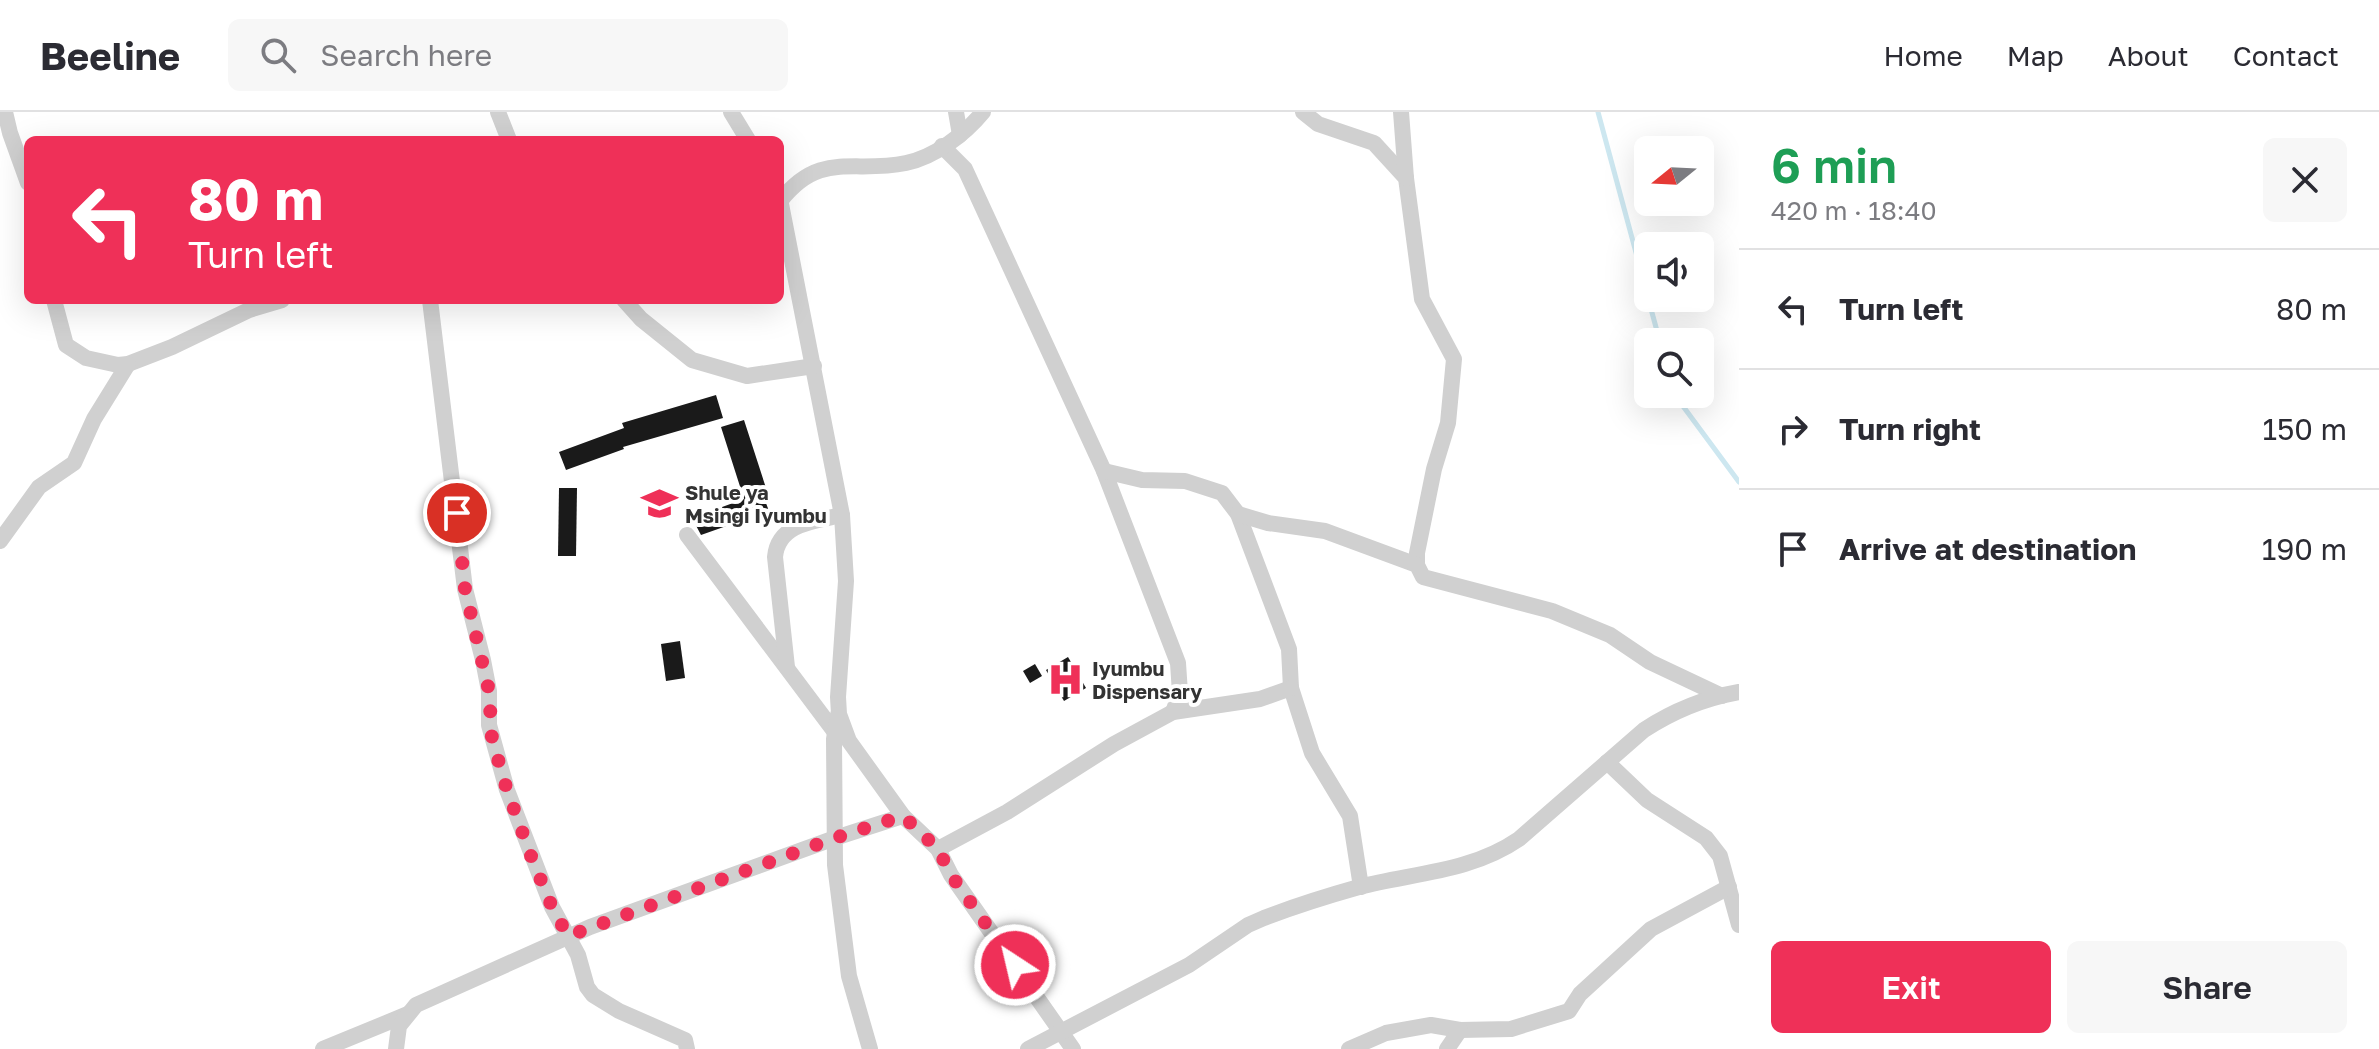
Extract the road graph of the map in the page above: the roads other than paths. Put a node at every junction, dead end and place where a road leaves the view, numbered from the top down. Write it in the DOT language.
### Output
graph roads {
  1 [pos="5,112"];
  2 [pos="498,112"];
  3 [pos="731,112"];
  4 [pos="956,112"];
  5 [pos="983,112"];
  6 [pos="1303,112"];
  7 [pos="1401,112"];
  8 [pos="960,135"];
  9 [pos="507,136"];
  10 [pos="746,136"];
  11 [pos="942,146"];
  12 [pos="24,172"];
  13 [pos="1406,178"];
  14 [pos="784,195"];
  15 [pos="784,220"];
  16 [pos="55,304"];
  17 [pos="269,304"];
  18 [pos="430,304"];
  19 [pos="628,304"];
  20 [pos="128,364"];
  21 [pos="814,366"];
  22 [pos="1104,471"];
  23 [pos="1238,514"];
  24 [pos="842,515"];
  25 [pos="687,535"];
  26 [pos="0,541"];
  27 [pos="1417,565"];
  28 [pos="787,668"];
  29 [pos="1291,688"];
  30 [pos="1731,694"];
  31 [pos="1173,712"];
  32 [pos="839,714"];
  33 [pos="834,731"];
  34 [pos="1607,762"];
  35 [pos="903,816"];
  36 [pos="835,838"];
  37 [pos="938,849"];
  38 [pos="1361,887"];
  39 [pos="1729,887"];
  40 [pos="1739,925"];
  41 [pos="568,936"];
  42 [pos="410,1013"];
  43 [pos="1460,1030"];
  44 [pos="1063,1033"];
  45 [pos="323,1049"];
  46 [pos="396,1049"];
  47 [pos="687,1049"];
  48 [pos="870,1049"];
  49 [pos="1028,1049"];
  50 [pos="1073,1049"];
  51 [pos="1349,1049"];
  52 [pos="1447,1049"];
  1 -- 12 [label="street"];
  2 -- 9 [label="street"];
  3 -- 10 [label="street"];
  4 -- 8 [label="street"];
  5 -- 8 [label="street"];
  6 -- 13 [label="street"];
  7 -- 13 [label="street"];
  8 -- 11 [label="street"];
  11 -- 14 [label="street"];
  11 -- 22 [label="street"];
  13 -- 27 [label="street"];
  15 -- 21 [label="street"];
  16 -- 20 [label="street"];
  17 -- 20 [label="street"];
  18 -- 41 [label="street"];
  19 -- 21 [label="street"];
  20 -- 26 [label="street"];
  21 -- 24 [label="street"];
  22 -- 23 [label="street"];
  22 -- 31 [label="street"];
  23 -- 27 [label="street"];
  23 -- 29 [label="street"];
  24 -- 28 [label="street"];
  24 -- 32 [label="street"];
  25 -- 28 [label="street"];
  27 -- 30 [label="street"];
  28 -- 33 [label="street"];
  29 -- 31 [label="street"];
  29 -- 38 [label="street"];
  30 -- 34 [label="street"];
  31 -- 37 [label="street"];
  32 -- 33 [label="street"];
  32 -- 35 [label="street"];
  33 -- 36 [label="street"];
  34 -- 38 [label="street"];
  34 -- 39 [label="street"];
  35 -- 36 [label="street"];
  35 -- 37 [label="street"];
  36 -- 41 [label="street"];
  36 -- 48 [label="street"];
  37 -- 44 [label="street"];
  38 -- 44 [label="street"];
  39 -- 40 [label="street"];
  39 -- 43 [label="street"];
  41 -- 42 [label="street"];
  41 -- 47 [label="street"];
  42 -- 45 [label="street"];
  42 -- 46 [label="street"];
  43 -- 51 [label="street"];
  43 -- 52 [label="street"];
  44 -- 49 [label="street"];
  44 -- 50 [label="street"];
}
